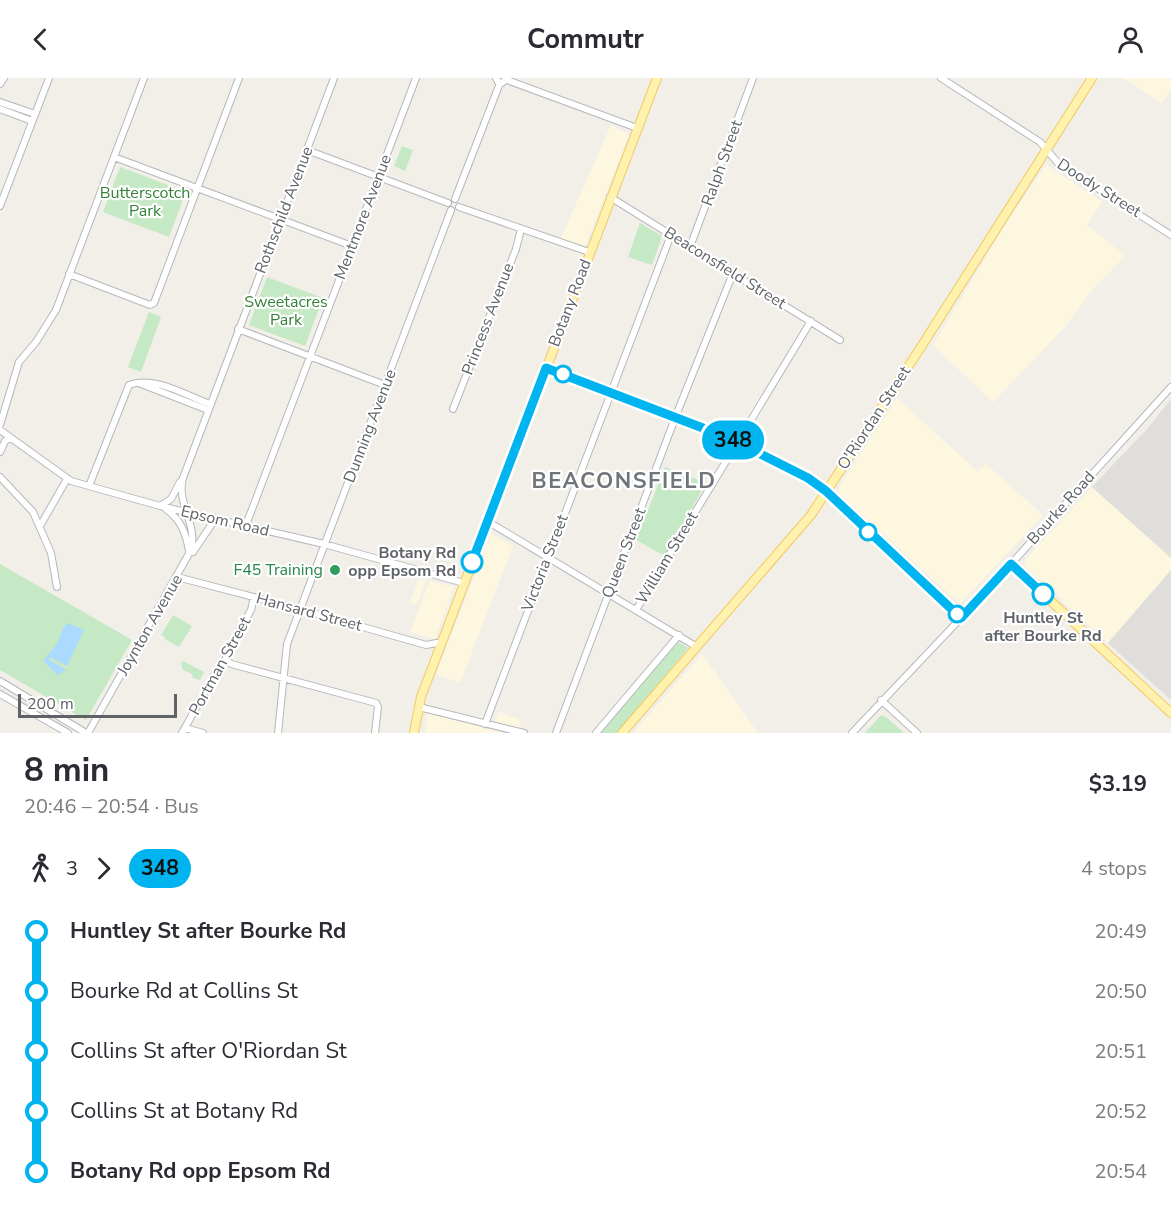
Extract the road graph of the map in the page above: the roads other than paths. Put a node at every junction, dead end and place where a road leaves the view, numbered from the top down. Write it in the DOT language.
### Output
graph roads {
  1 [pos="4,78"];
  2 [pos="49,78"];
  3 [pos="144,78"];
  4 [pos="239,78"];
  5 [pos="334,78"];
  6 [pos="416,78"];
  7 [pos="657,78"];
  8 [pos="753,78"];
  9 [pos="941,78"];
  10 [pos="1092,78"];
  11 [pos="507,79"];
  12 [pos="498,80"];
  13 [pos="0,84"];
  14 [pos="0,102"];
  15 [pos="0,109"];
  16 [pos="33,118"];
  17 [pos="637,128"];
  18 [pos="307,150"];
  19 [pos="1046,150"];
  20 [pos="114,157"];
  21 [pos="378,177"];
  22 [pos="198,187"];
  23 [pos="610,197"];
  24 [pos="455,199"];
  25 [pos="0,203"];
  26 [pos="448,203"];
  27 [pos="459,207"];
  28 [pos="451,210"];
  29 [pos="280,219"];
  30 [pos="521,229"];
  31 [pos="671,235"];
  32 [pos="1171,235"];
  33 [pos="352,246"];
  34 [pos="690,247"];
  35 [pos="589,252"];
  36 [pos="733,273"];
  37 [pos="69,274"];
  38 [pos="811,321"];
  39 [pos="238,329"];
  40 [pos="840,340"];
  41 [pos="310,356"];
  42 [pos="546,368"];
  43 [pos="136,383"];
  44 [pos="385,385"];
  45 [pos="1171,387"];
  46 [pos="174,391"];
  47 [pos="610,393"];
  48 [pos="182,401"];
  49 [pos="209,407"];
  50 [pos="453,409"];
  51 [pos="676,418"];
  52 [pos="0,424"];
  53 [pos="1,433"];
  54 [pos="10,438"];
  55 [pos="737,442"];
  56 [pos="0,452"];
  57 [pos="184,474"];
  58 [pos="0,477"];
  59 [pos="67,479"];
  60 [pos="89,486"];
  61 [pos="826,491"];
  62 [pos="160,506"];
  63 [pos="187,512"];
  64 [pos="216,518"];
  65 [pos="487,521"];
  66 [pos="246,525"];
  67 [pos="40,526"];
  68 [pos="324,544"];
  69 [pos="190,554"];
  70 [pos="547,558"];
  71 [pos="186,562"];
  72 [pos="1011,564"];
  73 [pos="177,577"];
  74 [pos="464,583"];
  75 [pos="57,587"];
  76 [pos="608,594"];
  77 [pos="254,597"];
  78 [pos="300,609"];
  79 [pos="636,610"];
  80 [pos="961,618"];
  81 [pos="679,635"];
  82 [pos="442,642"];
  83 [pos="697,647"];
  84 [pos="226,659"];
  85 [pos="282,677"];
  86 [pos="0,681"];
  87 [pos="0,694"];
  88 [pos="881,700"];
  89 [pos="418,707"];
  90 [pos="1171,712"];
  91 [pos="485,724"];
  92 [pos="184,732"];
  93 [pos="68,733"];
  94 [pos="87,733"];
  95 [pos="203,733"];
  96 [pos="278,733"];
  97 [pos="375,733"];
  98 [pos="414,733"];
  99 [pos="524,733"];
  100 [pos="556,733"];
  101 [pos="596,733"];
  102 [pos="622,733"];
  103 [pos="852,733"];
  104 [pos="917,733"];
  1 -- 13 [label="street"];
  2 -- 16 [label="street"];
  3 -- 20 [label="street"];
  4 -- 22 [label="street"];
  5 -- 18 [label="street, Rothschild Avenue"];
  6 -- 21 [label="street, Mentmore Avenue"];
  7 -- 17 [label="main road, Botany Road"];
  8 -- 34 [label="street, Ralph Street"];
  9 -- 19 [label="street, Doody Street"];
  10 -- 19 [label="main road, O'Riordan Street"];
  11 -- 12 [label="street"];
  11 -- 17 [label="street"];
  12 -- 24 [label="street"];
  14 -- 16 [label="street"];
  15 -- 16 [label="street"];
  16 -- 25 [label="street"];
  17 -- 23 [label="main road, Botany Road"];
  18 -- 21 [label="street"];
  18 -- 29 [label="street, Rothschild Avenue"];
  19 -- 32 [label="street, Doody Street"];
  19 -- 61 [label="main road, O'Riordan Street"];
  20 -- 22 [label="street"];
  20 -- 37 [label="street"];
  21 -- 26 [label="street"];
  21 -- 33 [label="street, Mentmore Avenue"];
  22 -- 29 [label="street"];
  22 -- 37 [label="street"];
  23 -- 31 [label="street, Beaconsfield Street"];
  23 -- 35 [label="main road, Botany Road"];
  24 -- 26 [label="street"];
  24 -- 27 [label="street"];
  26 -- 28 [label="street"];
  27 -- 28 [label="street"];
  27 -- 30 [label="street"];
  28 -- 44 [label="street, Dunning Avenue"];
  29 -- 33 [label="street"];
  29 -- 39 [label="street, Rothschild Avenue"];
  30 -- 35 [label="street"];
  30 -- 50 [label="street, Princess Avenue"];
  31 -- 34 [label="street, Beaconsfield Street"];
  31 -- 47 [label="street, Victoria Street"];
  33 -- 41 [label="street, Mentmore Avenue"];
  34 -- 36 [label="street, Beaconsfield Street"];
  35 -- 42 [label="main road, Botany Road"];
  36 -- 38 [label="street, Beaconsfield Street"];
  36 -- 51 [label="street, Queen Street"];
  37 -- 52 [label="street"];
  38 -- 40 [label="street, Beaconsfield Street"];
  38 -- 55 [label="street, William Street"];
  39 -- 41 [label="street"];
  39 -- 49 [label="street, Rothschild Avenue"];
  41 -- 44 [label="street"];
  41 -- 66 [label="street, Mentmore Avenue"];
  42 -- 47 [label="street"];
  42 -- 65 [label="main road, Botany Road"];
  43 -- 46 [label="street"];
  43 -- 48 [label="street"];
  43 -- 60 [label="street"];
  44 -- 68 [label="street, Dunning Avenue"];
  45 -- 72 [label="street, Bourke Road"];
  46 -- 48 [label="street"];
  46 -- 49 [label="street"];
  47 -- 51 [label="street"];
  47 -- 70 [label="street, Victoria Street"];
  48 -- 49 [label="street"];
  49 -- 57 [label="street, Rothschild Avenue"];
  51 -- 55 [label="street"];
  51 -- 76 [label="street, Queen Street"];
  53 -- 54 [label="street, Epsom Road"];
  54 -- 56 [label="street"];
  54 -- 59 [label="street, Epsom Road"];
  55 -- 61 [label="street"];
  55 -- 79 [label="street, William Street"];
  57 -- 62 [label="street"];
  57 -- 63 [label="street, Rothschild Avenue"];
  58 -- 67 [label="street"];
  59 -- 60 [label="street, Epsom Road"];
  59 -- 67 [label="street"];
  60 -- 62 [label="street, Epsom Road"];
  61 -- 80 [label="main road"];
  61 -- 83 [label="main road, O'Riordan Street"];
  62 -- 63 [label="street, Epsom Road"];
  62 -- 69 [label="street"];
  63 -- 64 [label="street, Epsom Road"];
  63 -- 69 [label="street, Joynton Avenue"];
  64 -- 66 [label="street, Epsom Road"];
  64 -- 71 [label="street"];
  65 -- 70 [label="street"];
  65 -- 74 [label="main road, Botany Road"];
  66 -- 68 [label="street, Epsom Road"];
  67 -- 75 [label="street"];
  68 -- 74 [label="street, Epsom Road"];
  68 -- 78 [label="street, Dunning Avenue"];
  69 -- 71 [label="street, Joynton Avenue"];
  70 -- 76 [label="street"];
  70 -- 91 [label="street, Victoria Street"];
  71 -- 73 [label="street, Joynton Avenue"];
  72 -- 80 [label="main road, Bourke Road"];
  72 -- 90 [label="main road"];
  73 -- 77 [label="street, Hansard Street"];
  73 -- 94 [label="street, Joynton Avenue"];
  74 -- 82 [label="main road, Botany Road"];
  76 -- 79 [label="street"];
  76 -- 100 [label="street, Queen Street"];
  77 -- 78 [label="street, Hansard Street"];
  77 -- 84 [label="street, Portman Street"];
  78 -- 82 [label="street, Hansard Street"];
  78 -- 85 [label="street, Dunning Avenue"];
  79 -- 81 [label="street"];
  80 -- 88 [label="street, Bourke Road"];
  81 -- 83 [label="street"];
  81 -- 101 [label="street"];
  82 -- 89 [label="main road, Botany Road"];
  83 -- 102 [label="main road, O'Riordan Street"];
  84 -- 85 [label="street"];
  84 -- 92 [label="street, Portman Street"];
  85 -- 96 [label="street, Dunning Avenue"];
  85 -- 97 [label="street"];
  86 -- 94 [label="street"];
  87 -- 93 [label="street"];
  88 -- 103 [label="street, Bourke Road"];
  88 -- 104 [label="street"];
  89 -- 91 [label="street"];
  89 -- 98 [label="main road, Botany Road"];
  91 -- 99 [label="street"];
  92 -- 95 [label="street"];
}
